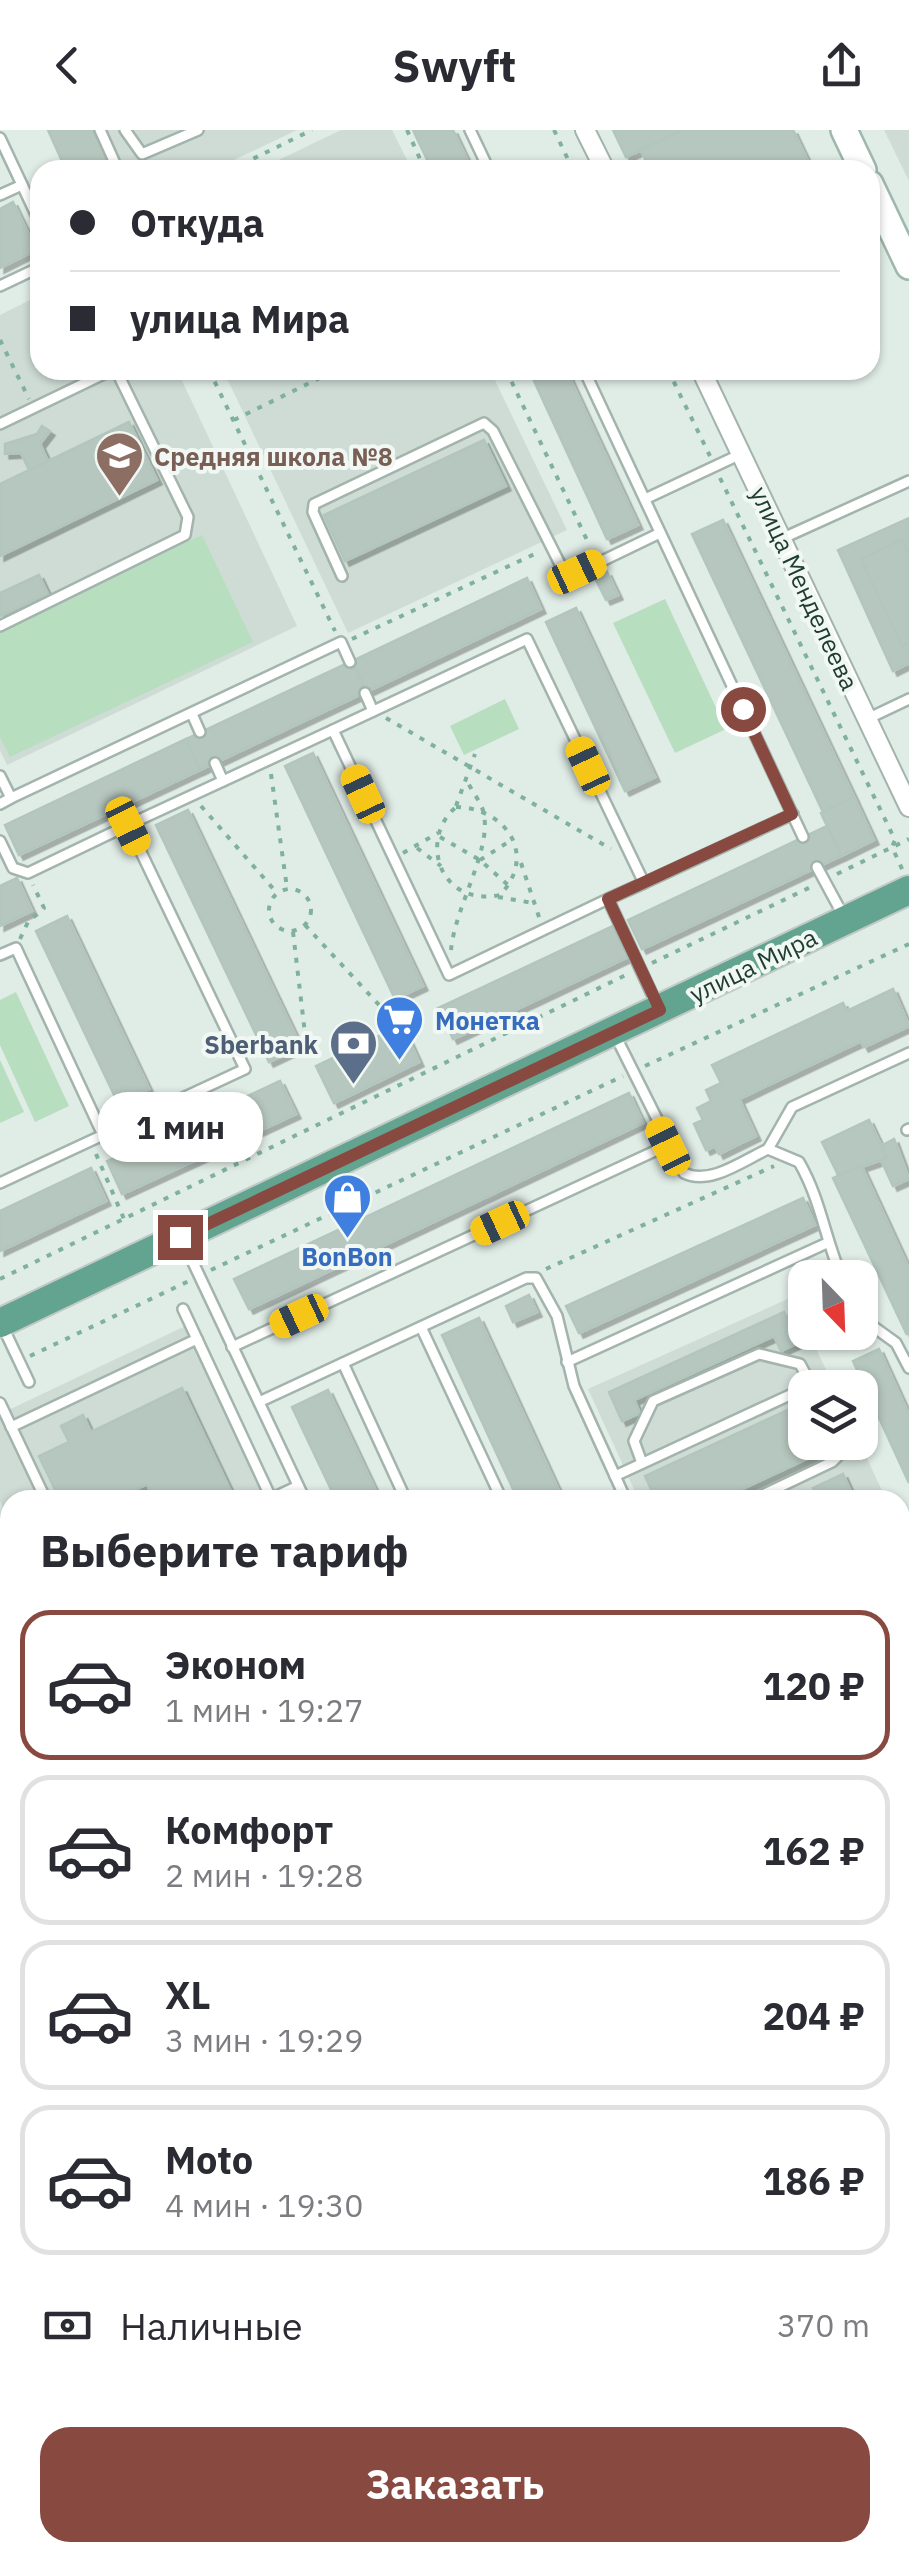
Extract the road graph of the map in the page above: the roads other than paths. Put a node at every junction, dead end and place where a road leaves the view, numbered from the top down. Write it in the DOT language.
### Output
graph roads {
  1 [pos="100,130"];
  2 [pos="126,130"];
  3 [pos="198,130"];
  4 [pos="470,130"];
  5 [pos="586,130"];
  6 [pos="844,130"];
  7 [pos="0,138"];
  8 [pos="114,160"];
  9 [pos="484,160"];
  10 [pos="600,160"];
  11 [pos="856,160"];
  12 [pos="22,185"];
  13 [pos="0,195"];
  14 [pos="30,202"];
  15 [pos="880,209"];
  16 [pos="909,266"];
  17 [pos="30,272"];
  18 [pos="0,286"];
  19 [pos="93,380"];
  20 [pos="119,380"];
  21 [pos="589,380"];
  22 [pos="706,380"];
  23 [pos="0,424"];
  24 [pos="741,454"];
  25 [pos="909,481"];
  26 [pos="644,499"];
  27 [pos="660,534"];
  28 [pos="782,539"];
  29 [pos="342,576"];
  30 [pos="0,626"];
  31 [pos="350,662"];
  32 [pos="365,692"];
  33 [pos="909,699"];
  34 [pos="374,711"];
  35 [pos="192,714"];
  36 [pos="867,719"];
  37 [pos="333,730"];
  38 [pos="200,732"];
  39 [pos="215,763"];
  40 [pos="0,776"];
  41 [pos="223,781"];
  42 [pos="10,798"];
  43 [pos="0,804"];
  44 [pos="909,807"];
  45 [pos="792,814"];
  46 [pos="128,826"];
  47 [pos="803,837"];
  48 [pos="0,841"];
  49 [pos="817,867"];
  50 [pos="644,883"];
  51 [pos="909,890"];
  52 [pos="608,899"];
  53 [pos="846,920"];
  54 [pos="0,955"];
  55 [pos="660,1010"];
  56 [pos="613,1032"];
  57 [pos="909,1053"];
  58 [pos="103,1134"];
  59 [pos="668,1146"];
  60 [pos="768,1149"];
  61 [pos="0,1183"];
  62 [pos="180,1237"];
  63 [pos="827,1243"];
  64 [pos="834,1260"];
  65 [pos="183,1309"];
  66 [pos="0,1323"];
  67 [pos="421,1326"];
  68 [pos="878,1330"];
  69 [pos="198,1340"];
  70 [pos="232,1347"];
  71 [pos="342,1362"];
  72 [pos="567,1362"];
  73 [pos="909,1368"];
  74 [pos="802,1370"];
  75 [pos="29,1382"];
  76 [pos="788,1397"];
  77 [pos="259,1402"];
  78 [pos="0,1403"];
  79 [pos="12,1427"];
  80 [pos="834,1460"];
  81 [pos="642,1464"];
  82 [pos="615,1476"];
  83 [pos="298,1486"];
  84 [pos="41,1490"];
  85 [pos="265,1490"];
  86 [pos="289,1490"];
  87 [pos="300,1490"];
  88 [pos="401,1490"];
  89 [pos="497,1490"];
  90 [pos="621,1490"];
  91 [pos="773,1490"];
  1 -- 8 [label="lane"];
  2 -- 3 [label="lane"];
  4 -- 9 [label="lane"];
  5 -- 10 [label="street"];
  6 -- 11 [label="main road"];
  7 -- 12 [label="lane"];
  12 -- 13 [label="lane"];
  12 -- 14 [label="lane"];
  15 -- 16 [label="main road"];
  17 -- 18 [label="lane"];
  19 -- 23 [label="lane"];
  20 -- 30 [label="lane"];
  21 -- 26 [label="lane"];
  22 -- 24 [label="street, улица Менделеева"];
  24 -- 26 [label="lane"];
  24 -- 28 [label="street, улица Менделеева"];
  25 -- 28 [label="lane"];
  26 -- 27 [label="lane"];
  27 -- 29 [label="lane"];
  27 -- 45 [label="lane"];
  28 -- 36 [label="street, улица Менделеева"];
  31 -- 35 [label="lane"];
  32 -- 34 [label="lane"];
  33 -- 36 [label="lane"];
  34 -- 37 [label="lane"];
  34 -- 50 [label="lane"];
  35 -- 38 [label="lane"];
  35 -- 42 [label="lane"];
  36 -- 44 [label="street, улица Менделеева"];
  37 -- 41 [label="lane"];
  37 -- 52 [label="lane"];
  39 -- 41 [label="lane"];
  40 -- 42 [label="lane"];
  41 -- 46 [label="lane"];
  42 -- 43 [label="lane"];
  45 -- 47 [label="lane"];
  45 -- 50 [label="lane"];
  46 -- 48 [label="lane"];
  46 -- 58 [label="lane"];
  49 -- 53 [label="lane"];
  50 -- 52 [label="lane"];
  51 -- 53 [label="main road, улица Мира"];
  52 -- 55 [label="lane"];
  53 -- 55 [label="main road, улица Мира"];
  54 -- 58 [label="lane"];
  55 -- 56 [label="main road, улица Мира"];
  56 -- 59 [label="lane"];
  56 -- 62 [label="main road, улица Мира"];
  57 -- 60 [label="lane"];
  58 -- 61 [label="lane"];
  59 -- 60 [label="lane"];
  59 -- 70 [label="lane"];
  60 -- 63 [label="lane"];
  62 -- 66 [label="main road, улица Мира"];
  62 -- 70 [label="lane"];
  63 -- 64 [label="lane"];
  63 -- 72 [label="lane"];
  65 -- 69 [label="lane"];
  66 -- 75 [label="lane"];
  67 -- 71 [label="lane"];
  67 -- 72 [label="lane"];
  67 -- 89 [label="lane"];
  68 -- 73 [label="lane"];
  69 -- 79 [label="lane"];
  69 -- 85 [label="lane"];
  70 -- 77 [label="lane"];
  71 -- 77 [label="lane"];
  71 -- 88 [label="lane"];
  72 -- 82 [label="lane"];
  74 -- 81 [label="lane"];
  76 -- 81 [label="lane"];
  77 -- 83 [label="lane"];
  78 -- 79 [label="lane"];
  79 -- 84 [label="lane"];
  80 -- 91 [label="lane"];
  81 -- 82 [label="lane"];
  82 -- 90 [label="lane"];
  83 -- 86 [label="lane"];
  83 -- 87 [label="lane"];
}
